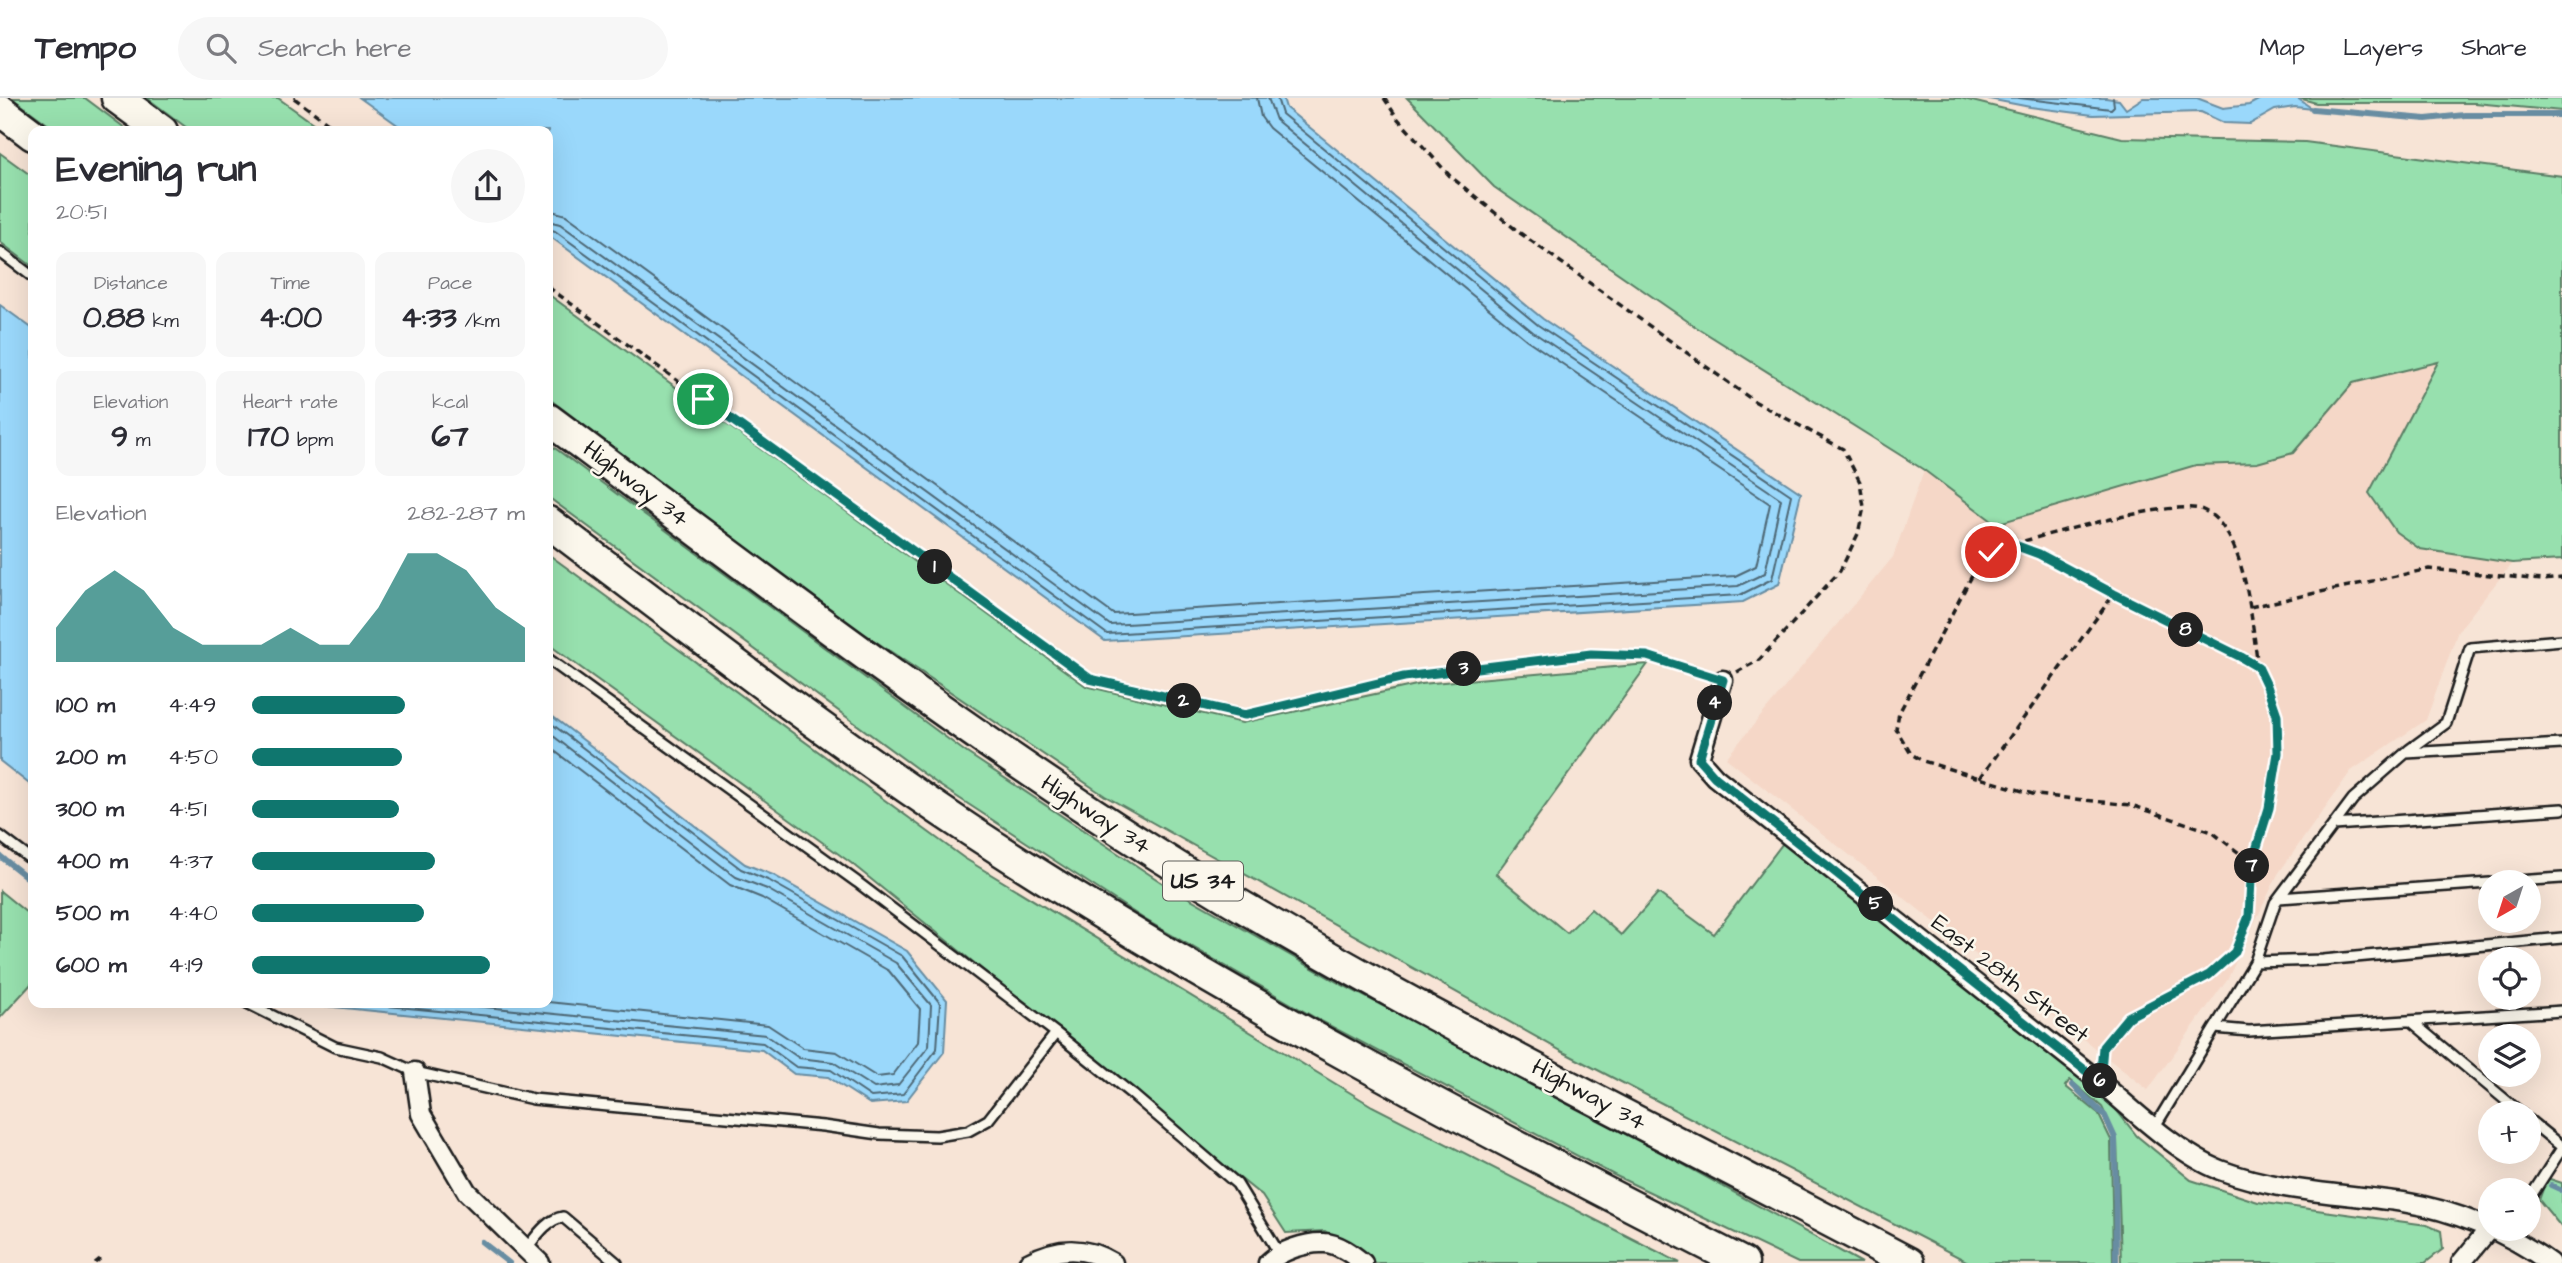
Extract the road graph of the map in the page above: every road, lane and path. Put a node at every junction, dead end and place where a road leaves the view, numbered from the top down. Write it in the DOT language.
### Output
graph roads {
  1 [pos="117,98"];
  2 [pos="294,98"];
  3 [pos="1384,98"];
  4 [pos="0,110"];
  5 [pos="155,126"];
  6 [pos="332,126"];
  7 [pos="28,131"];
  8 [pos="0,252"];
  9 [pos="28,273"];
  10 [pos="553,291"];
  11 [pos="553,423"];
  12 [pos="553,526"];
  13 [pos="2012,544"];
  14 [pos="2562,578"];
  15 [pos="2114,594"];
  16 [pos="2250,607"];
  17 [pos="2562,640"];
  18 [pos="553,663"];
  19 [pos="2258,667"];
  20 [pos="1723,680"];
  21 [pos="2562,744"];
  22 [pos="2406,753"];
  23 [pos="1980,778"];
  24 [pos="2562,809"];
  25 [pos="2333,825"];
  26 [pos="0,836"];
  27 [pos="28,857"];
  28 [pos="2252,863"];
  29 [pos="2562,878"];
  30 [pos="2541,879"];
  31 [pos="2478,884"];
  32 [pos="2279,898"];
  33 [pos="2562,938"];
  34 [pos="2255,962"];
  35 [pos="257,1008"];
  36 [pos="2562,1011"];
  37 [pos="2411,1021"];
  38 [pos="2215,1028"];
  39 [pos="1056,1033"];
  40 [pos="415,1072"];
  41 [pos="2100,1082"];
  42 [pos="2507,1101"];
  43 [pos="2154,1128"];
  44 [pos="2541,1130"];
  45 [pos="2562,1148"];
  46 [pos="2541,1180"];
  47 [pos="2478,1223"];
  48 [pos="2489,1241"];
  49 [pos="2516,1241"];
  50 [pos="526,1249"];
  51 [pos="1273,1258"];
  52 [pos="100,1259"];
  53 [pos="95,1263"];
  54 [pos="540,1263"];
  55 [pos="617,1263"];
  56 [pos="1028,1263"];
  57 [pos="1113,1263"];
  58 [pos="1363,1263"];
  59 [pos="1743,1263"];
  60 [pos="1909,1263"];
  61 [pos="2462,1263"];
  62 [pos="2550,1263"];
  1 -- 5 [label="highway"];
  2 -- 6 [label="path"];
  3 -- 20 [label="path"];
  4 -- 7 [label="highway"];
  8 -- 9 [label="lane"];
  10 -- 20 [label="path"];
  11 -- 60 [label="highway, Highway 34 / US 34"];
  12 -- 59 [label="highway"];
  13 -- 15 [label="path"];
  13 -- 16 [label="path"];
  13 -- 23 [label="path"];
  14 -- 16 [label="path"];
  15 -- 19 [label="path"];
  15 -- 23 [label="path"];
  16 -- 19 [label="path"];
  17 -- 22 [label="lane"];
  18 -- 39 [label="lane"];
  19 -- 28 [label="path"];
  20 -- 41 [label="street, East 28th Street"];
  21 -- 22 [label="lane"];
  22 -- 25 [label="lane"];
  23 -- 28 [label="path"];
  24 -- 25 [label="lane"];
  25 -- 32 [label="lane"];
  26 -- 27 [label="lane"];
  28 -- 41 [label="path"];
  29 -- 30 [label="lane"];
  31 -- 32 [label="lane"];
  32 -- 34 [label="lane"];
  33 -- 34 [label="lane"];
  34 -- 38 [label="lane"];
  35 -- 40 [label="lane"];
  36 -- 37 [label="lane"];
  37 -- 38 [label="lane"];
  37 -- 42 [label="lane"];
  38 -- 43 [label="lane"];
  39 -- 40 [label="lane"];
  39 -- 51 [label="lane"];
  40 -- 50 [label="street"];
  41 -- 43 [label="street, East 28th Street"];
  43 -- 47 [label="street, East 28th Street"];
  44 -- 45 [label="lane"];
  45 -- 46 [label="lane"];
  48 -- 61 [label="street"];
  49 -- 62 [label="street, East 28th Street"];
  50 -- 54 [label="street"];
  50 -- 55 [label="lane"];
  51 -- 58 [label="street"];
  52 -- 53 [label="path"];
  56 -- 57 [label="street"];
}
